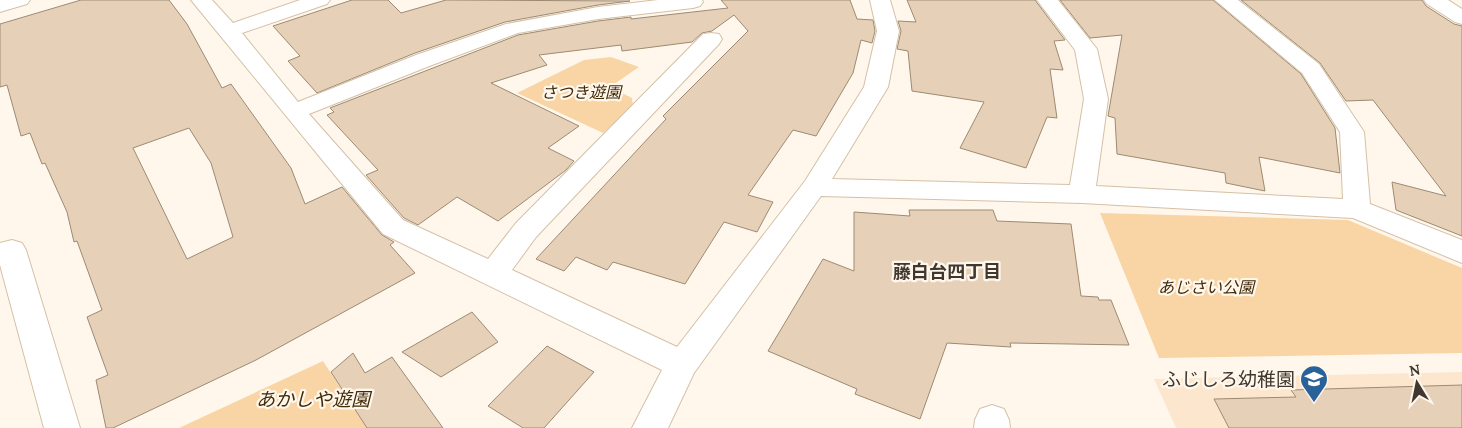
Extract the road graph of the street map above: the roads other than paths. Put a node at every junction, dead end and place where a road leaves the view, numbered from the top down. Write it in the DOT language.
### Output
graph roads {
  1 [pos="20,0"];
  2 [pos="201,0"];
  3 [pos="320,0"];
  4 [pos="880,0"];
  5 [pos="1047,0"];
  6 [pos="1225,0"];
  7 [pos="1434,0"];
  8 [pos="693,2"];
  9 [pos="0,6"];
  10 [pos="1462,18"];
  11 [pos="229,31"];
  12 [pos="711,39"];
  13 [pos="294,112"];
  14 [pos="814,187"];
  15 [pos="1082,194"];
  16 [pos="1357,209"];
  17 [pos="1462,252"];
  18 [pos="0,254"];
  19 [pos="493,274"];
  20 [pos="682,364"];
  21 [pos="62,428"];
  22 [pos="650,428"];
  1 -- 9 [label="street"];
  2 -- 11 [label="street"];
  3 -- 11 [label="street"];
  4 -- 14 [label="street"];
  5 -- 15 [label="street"];
  6 -- 16 [label="street"];
  7 -- 10 [label="street"];
  8 -- 13 [label="street"];
  11 -- 13 [label="street"];
  12 -- 19 [label="street"];
  13 -- 19 [label="street"];
  14 -- 15 [label="street"];
  14 -- 20 [label="street"];
  15 -- 16 [label="street"];
  16 -- 17 [label="street"];
  18 -- 21 [label="street"];
  19 -- 20 [label="street"];
  20 -- 22 [label="street"];
}
